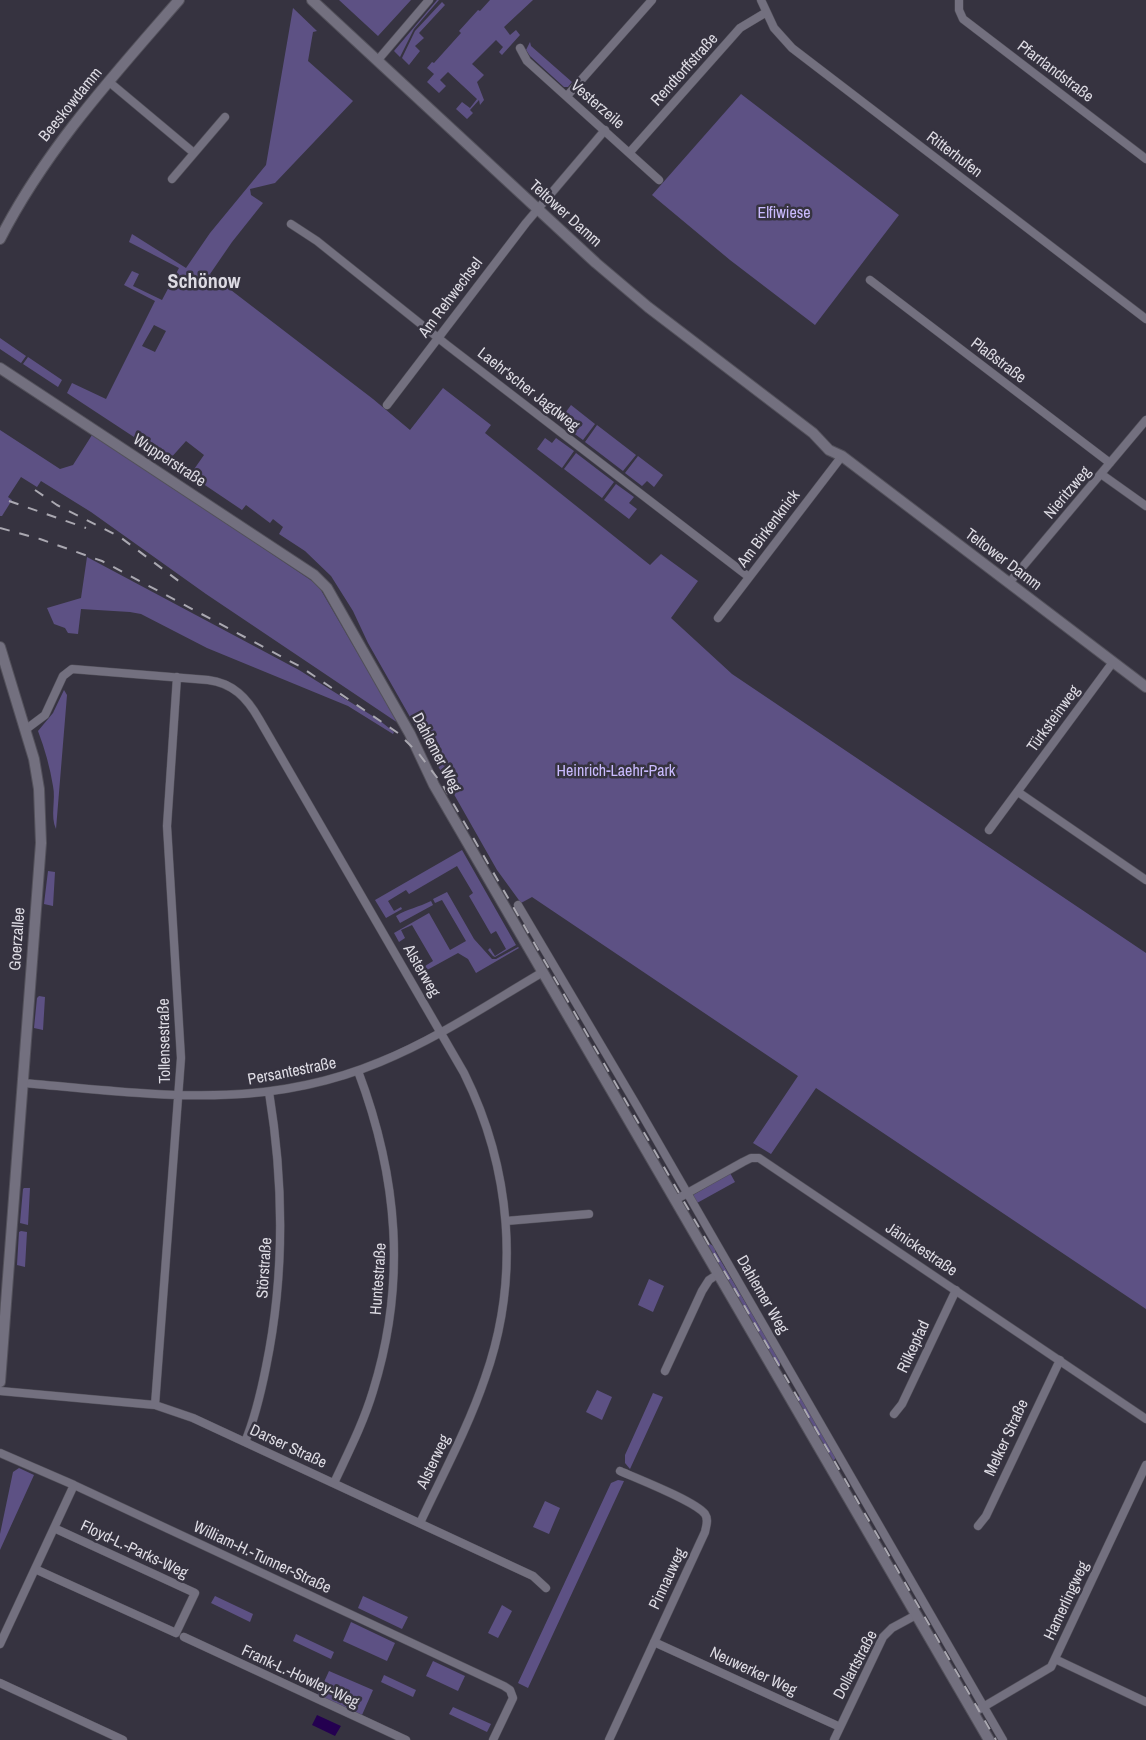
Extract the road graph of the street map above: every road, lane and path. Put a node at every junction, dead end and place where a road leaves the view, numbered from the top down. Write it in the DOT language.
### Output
graph roads {
  1 [pos="178,0"];
  2 [pos="312,0"];
  3 [pos="429,0"];
  4 [pos="652,0"];
  5 [pos="761,0"];
  6 [pos="959,0"];
  7 [pos="765,13"];
  8 [pos="519,48"];
  9 [pos="377,61"];
  10 [pos="108,81"];
  11 [pos="567,96"];
  12 [pos="225,117"];
  13 [pos="605,130"];
  14 [pos="630,152"];
  15 [pos="194,153"];
  16 [pos="1146,159"];
  17 [pos="172,179"];
  18 [pos="659,180"];
  19 [pos="537,209"];
  20 [pos="291,224"];
  21 [pos="0,239"];
  22 [pos="870,280"];
  23 [pos="1146,319"];
  24 [pos="438,337"];
  25 [pos="0,368"];
  26 [pos="387,405"];
  27 [pos="1146,420"];
  28 [pos="842,456"];
  29 [pos="1110,463"];
  30 [pos="1101,474"];
  31 [pos="1146,506"];
  32 [pos="749,577"];
  33 [pos="320,581"];
  34 [pos="1009,583"];
  35 [pos="718,618"];
  36 [pos="0,647"];
  37 [pos="1113,662"];
  38 [pos="177,677"];
  39 [pos="1146,687"];
  40 [pos="25,730"];
  41 [pos="1018,792"];
  42 [pos="989,830"];
  43 [pos="1146,880"];
  44 [pos="518,905"];
  45 [pos="535,934"];
  46 [pos="524,940"];
  47 [pos="543,972"];
  48 [pos="565,984"];
  49 [pos="553,991"];
  50 [pos="441,1031"];
  51 [pos="598,1041"];
  52 [pos="586,1048"];
  53 [pos="358,1071"];
  54 [pos="22,1083"];
  55 [pos="269,1092"];
  56 [pos="630,1095"];
  57 [pos="179,1096"];
  58 [pos="618,1102"];
  59 [pos="637,1106"];
  60 [pos="624,1113"];
  61 [pos="648,1126"];
  62 [pos="636,1134"];
  63 [pos="660,1147"];
  64 [pos="648,1154"];
  65 [pos="669,1162"];
  66 [pos="657,1169"];
  67 [pos="686,1194"];
  68 [pos="675,1200"];
  69 [pos="590,1214"];
  70 [pos="506,1221"];
  71 [pos="712,1239"];
  72 [pos="701,1245"];
  73 [pos="718,1274"];
  74 [pos="956,1290"];
  75 [pos="1060,1360"];
  76 [pos="787,1366"];
  77 [pos="665,1371"];
  78 [pos="775,1372"];
  79 [pos="0,1382"];
  80 [pos="0,1391"];
  81 [pos="802,1391"];
  82 [pos="790,1398"];
  83 [pos="155,1405"];
  84 [pos="894,1414"];
  85 [pos="1146,1419"];
  86 [pos="245,1442"];
  87 [pos="0,1453"];
  88 [pos="842,1460"];
  89 [pos="1146,1465"];
  90 [pos="830,1467"];
  91 [pos="620,1471"];
  92 [pos="333,1483"];
  93 [pos="74,1485"];
  94 [pos="869,1509"];
  95 [pos="858,1515"];
  96 [pos="420,1524"];
  97 [pos="978,1526"];
  98 [pos="54,1528"];
  99 [pos="892,1548"];
  100 [pos="881,1554"];
  101 [pos="35,1569"];
  102 [pos="905,1571"];
  103 [pos="894,1577"];
  104 [pos="546,1588"];
  105 [pos="928,1610"];
  106 [pos="917,1616"];
  107 [pos="184,1637"];
  108 [pos="654,1642"];
  109 [pos="0,1644"];
  110 [pos="953,1653"];
  111 [pos="942,1659"];
  112 [pos="1055,1659"];
  113 [pos="0,1683"];
  114 [pos="1146,1702"];
  115 [pos="984,1707"];
  116 [pos="973,1713"];
  117 [pos="840,1727"];
  118 [pos="123,1740"];
  119 [pos="406,1740"];
  120 [pos="493,1740"];
  121 [pos="609,1740"];
  122 [pos="834,1740"];
  123 [pos="989,1740"];
  124 [pos="1003,1740"];
  1 -- 10 [label="main road, Beeskowdamm"];
  2 -- 9 [label="main road, Teltower Damm"];
  3 -- 9 [label="street"];
  4 -- 11 [label="street"];
  5 -- 7 [label="street, Ritterhufen"];
  6 -- 16 [label="street, Pfarrlandstraße"];
  7 -- 14 [label="street, Rendtorffstraße"];
  7 -- 23 [label="street, Ritterhufen"];
  8 -- 11 [label="street, Vesterzeile"];
  9 -- 19 [label="main road, Teltower Damm"];
  10 -- 15 [label="street"];
  10 -- 21 [label="main road, Beeskowdamm"];
  11 -- 13 [label="street, Vesterzeile"];
  12 -- 15 [label="street"];
  13 -- 14 [label="street, Vesterzeile"];
  13 -- 19 [label="street"];
  14 -- 18 [label="street, Vesterzeile"];
  15 -- 17 [label="street"];
  19 -- 24 [label="street, Am Rehwechsel"];
  19 -- 28 [label="main road, Teltower Damm"];
  20 -- 24 [label="street, Laehr'scher Jagdweg"];
  22 -- 29 [label="street, Plaßstraße"];
  24 -- 26 [label="street, Am Rehwechsel"];
  24 -- 32 [label="street, Laehr'scher Jagdweg"];
  25 -- 33 [label="main road, Wupperstraße"];
  27 -- 29 [label="street, Nieritzweg"];
  28 -- 32 [label="street, Am Birkenknick"];
  28 -- 34 [label="main road, Teltower Damm"];
  29 -- 30 [label="street, Nieritzweg"];
  30 -- 31 [label="street"];
  30 -- 34 [label="street, Nieritzweg"];
  32 -- 35 [label="street, Am Birkenknick"];
  33 -- 46 [label="main road, Dahlemer Weg"];
  34 -- 37 [label="main road, Teltower Damm"];
  36 -- 40 [label="main road, Goerzallee"];
  37 -- 39 [label="main road, Teltower Damm"];
  37 -- 41 [label="street, Türksteinweg"];
  38 -- 40 [label="street, Alsterweg"];
  38 -- 50 [label="street, Alsterweg"];
  38 -- 57 [label="street, Tollensestraße"];
  40 -- 54 [label="main road, Goerzallee"];
  41 -- 42 [label="street, Türksteinweg"];
  41 -- 43 [label="street"];
  44 -- 45 [label="street, Dahlemer Weg"];
  45 -- 46 [label="street"];
  45 -- 48 [label="street, Dahlemer Weg"];
  46 -- 47 [label="main road, Dahlemer Weg"];
  47 -- 49 [label="main road, Dahlemer Weg"];
  47 -- 50 [label="street, Persantestraße"];
  48 -- 49 [label="street"];
  48 -- 51 [label="street, Dahlemer Weg"];
  49 -- 52 [label="main road, Dahlemer Weg"];
  50 -- 53 [label="street, Persantestraße"];
  50 -- 70 [label="street, Alsterweg"];
  51 -- 52 [label="street"];
  51 -- 56 [label="street, Dahlemer Weg"];
  52 -- 58 [label="main road, Dahlemer Weg"];
  53 -- 55 [label="street, Persantestraße"];
  53 -- 92 [label="street, Huntestraße"];
  54 -- 57 [label="street, Persantestraße"];
  54 -- 79 [label="main road, Goerzallee"];
  55 -- 57 [label="street, Persantestraße"];
  55 -- 86 [label="street, Störstraße"];
  56 -- 58 [label="street"];
  56 -- 59 [label="street, Dahlemer Weg"];
  57 -- 83 [label="street, Tollensestraße"];
  58 -- 60 [label="main road, Dahlemer Weg"];
  59 -- 60 [label="street"];
  59 -- 61 [label="street, Dahlemer Weg"];
  60 -- 62 [label="main road, Dahlemer Weg"];
  61 -- 62 [label="street"];
  61 -- 63 [label="street, Dahlemer Weg"];
  62 -- 64 [label="main road, Dahlemer Weg"];
  63 -- 64 [label="street"];
  63 -- 65 [label="street, Dahlemer Weg"];
  64 -- 66 [label="main road, Dahlemer Weg"];
  65 -- 66 [label="street"];
  65 -- 67 [label="street, Dahlemer Weg"];
  66 -- 68 [label="main road, Dahlemer Weg"];
  67 -- 68 [label="street, Jänickestraße"];
  67 -- 71 [label="street, Dahlemer Weg"];
  67 -- 74 [label="street, Jänickestraße"];
  68 -- 72 [label="main road, Dahlemer Weg"];
  69 -- 70 [label="street"];
  70 -- 96 [label="street, Alsterweg"];
  71 -- 72 [label="street"];
  71 -- 76 [label="street, Dahlemer Weg"];
  72 -- 73 [label="main road, Dahlemer Weg"];
  73 -- 77 [label="street"];
  73 -- 78 [label="main road, Dahlemer Weg"];
  74 -- 75 [label="street, Jänickestraße"];
  74 -- 84 [label="street, Rilkepfad"];
  75 -- 85 [label="street, Jänickestraße"];
  75 -- 97 [label="street, Melker Straße"];
  76 -- 78 [label="street"];
  76 -- 81 [label="street, Dahlemer Weg"];
  78 -- 82 [label="main road, Dahlemer Weg"];
  80 -- 83 [label="street, Darser Straße"];
  81 -- 82 [label="street"];
  81 -- 88 [label="street, Dahlemer Weg"];
  82 -- 90 [label="main road, Dahlemer Weg"];
  83 -- 86 [label="street, Darser Straße"];
  86 -- 92 [label="street, Darser Straße"];
  87 -- 93 [label="street, William-H.-Tunner-Straße"];
  88 -- 90 [label="street"];
  88 -- 94 [label="street, Dahlemer Weg"];
  89 -- 112 [label="street, Hamerlingweg"];
  90 -- 95 [label="main road, Dahlemer Weg"];
  91 -- 108 [label="street, Pinnauweg"];
  92 -- 96 [label="street, Darser Straße"];
  93 -- 98 [label="street, Floyd-L.-Parks-Weg"];
  93 -- 120 [label="street, William-H.-Tunner-Straße"];
  94 -- 95 [label="street"];
  94 -- 99 [label="street, Dahlemer Weg"];
  95 -- 100 [label="main road, Dahlemer Weg"];
  96 -- 104 [label="street, Darser Straße"];
  98 -- 101 [label="street, Floyd-L.-Parks-Weg"];
  98 -- 101 [label="street, Floyd-L.-Parks-Weg"];
  99 -- 100 [label="street"];
  99 -- 102 [label="street, Dahlemer Weg"];
  100 -- 103 [label="main road, Dahlemer Weg"];
  101 -- 109 [label="street, Floyd-L.-Parks-Weg"];
  102 -- 103 [label="street"];
  102 -- 105 [label="street, Dahlemer Weg"];
  103 -- 106 [label="main road, Dahlemer Weg"];
  105 -- 106 [label="street"];
  105 -- 110 [label="street, Dahlemer Weg"];
  106 -- 111 [label="main road, Dahlemer Weg"];
  106 -- 117 [label="street, Dollartstraße"];
  107 -- 119 [label="street, Frank-L.-Howley-Weg"];
  108 -- 117 [label="street, Neuwerker Weg"];
  108 -- 121 [label="street, Pinnauweg"];
  110 -- 111 [label="street"];
  110 -- 115 [label="street, Dahlemer Weg"];
  111 -- 116 [label="main road, Dahlemer Weg"];
  112 -- 114 [label="street"];
  112 -- 115 [label="street, Hamerlingweg"];
  113 -- 118 [label="street"];
  115 -- 116 [label="street, Hamerlingweg"];
  115 -- 124 [label="street, Dahlemer Weg"];
  116 -- 123 [label="main road, Dahlemer Weg"];
  117 -- 122 [label="street, Dollartstraße"];
}
